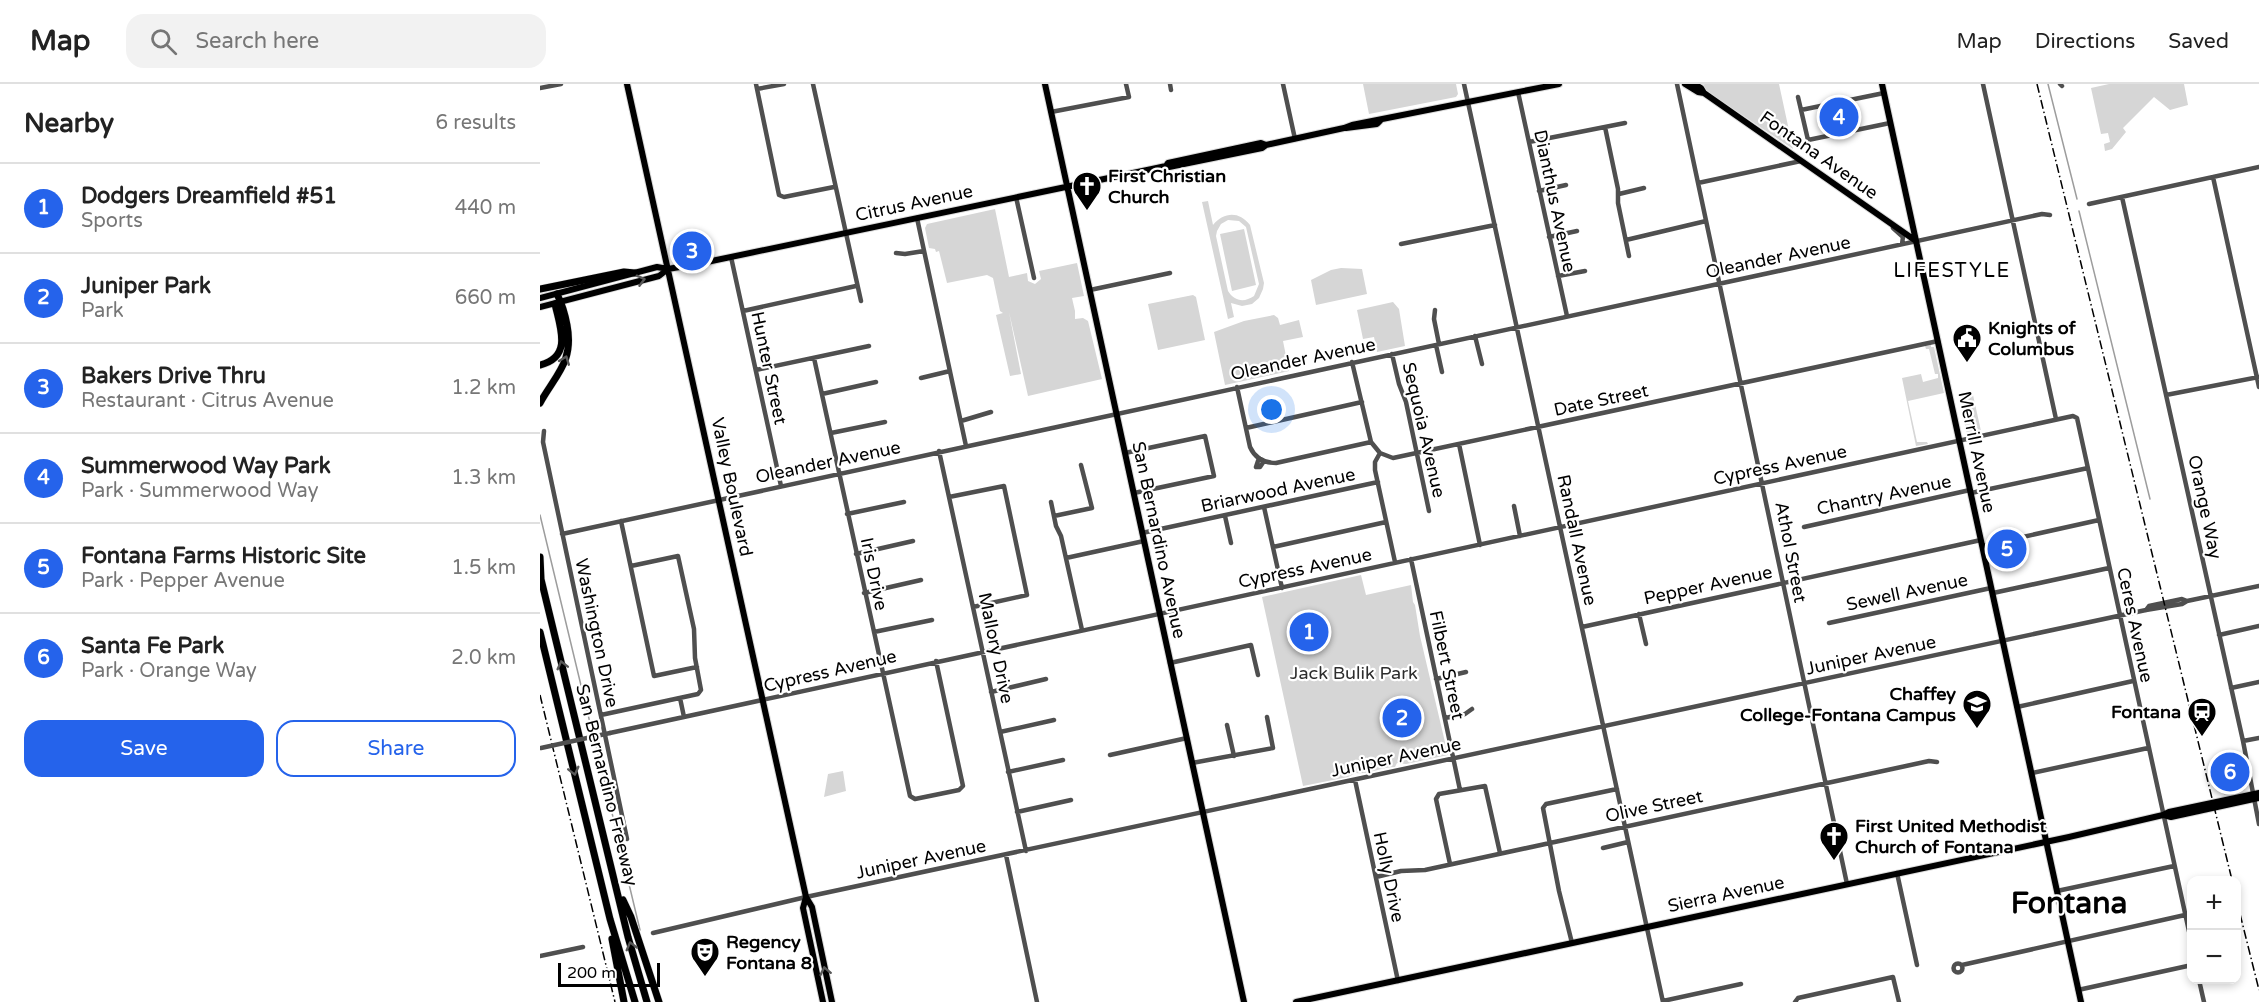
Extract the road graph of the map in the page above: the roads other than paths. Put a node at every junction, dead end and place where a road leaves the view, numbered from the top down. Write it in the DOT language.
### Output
graph roads {
  1 [pos="561,84"];
  2 [pos="627,84"];
  3 [pos="784,84"];
  4 [pos="813,84"];
  5 [pos="1045,84"];
  6 [pos="1126,84"];
  7 [pos="1283,84"];
  8 [pos="1464,84"];
  9 [pos="1559,84"];
  10 [pos="1677,84"];
  11 [pos="1684,84"];
  12 [pos="1694,84"];
  13 [pos="1882,84"];
  14 [pos="1983,84"];
  15 [pos="756,87"];
  16 [pos="540,88"];
  17 [pos="1518,92"];
  18 [pos="1704,93"];
  19 [pos="1884,93"];
  20 [pos="1798,97"];
  21 [pos="1468,103"];
  22 [pos="1801,110"];
  23 [pos="1051,112"];
  24 [pos="1625,123"];
  25 [pos="1890,123"];
  26 [pos="1605,127"];
  27 [pos="1294,139"];
  28 [pos="1529,142"];
  29 [pos="1801,161"];
  30 [pos="2259,167"];
  31 [pos="2213,177"];
  32 [pos="1698,183"];
  33 [pos="1566,185"];
  34 [pos="834,187"];
  35 [pos="1067,187"];
  36 [pos="1644,188"];
  37 [pos="1539,191"];
  38 [pos="1619,194"];
  39 [pos="2122,196"];
  40 [pos="1016,197"];
  41 [pos="2089,204"];
  42 [pos="2050,215"];
  43 [pos="917,218"];
  44 [pos="2012,220"];
  45 [pos="1706,221"];
  46 [pos="1891,223"];
  47 [pos="1495,225"];
  48 [pos="1577,231"];
  49 [pos="844,233"];
  50 [pos="1549,237"];
  51 [pos="1626,240"];
  52 [pos="1916,241"];
  53 [pos="1401,244"];
  54 [pos="1902,244"];
  55 [pos="924,251"];
  56 [pos="896,254"];
  57 [pos="1629,256"];
  58 [pos="732,257"];
  59 [pos="668,269"];
  60 [pos="1586,271"];
  61 [pos="635,273"];
  62 [pos="1170,273"];
  63 [pos="1558,276"];
  64 [pos="1034,278"];
  65 [pos="1720,283"];
  66 [pos="856,286"];
  67 [pos="540,290"];
  68 [pos="1090,290"];
  69 [pos="557,294"];
  70 [pos="540,298"];
  71 [pos="861,301"];
  72 [pos="558,303"];
  73 [pos="540,307"];
  74 [pos="1435,310"];
  75 [pos="743,311"];
  76 [pos="1567,316"];
  77 [pos="1517,327"];
  78 [pos="1475,336"];
  79 [pos="1938,341"];
  80 [pos="1438,344"];
  81 [pos="869,346"];
  82 [pos="1392,354"];
  83 [pos="814,358"];
  84 [pos="1352,362"];
  85 [pos="1482,364"];
  86 [pos="540,365"];
  87 [pos="756,370"];
  88 [pos="950,371"];
  89 [pos="1442,372"];
  90 [pos="2258,377"];
  91 [pos="921,378"];
  92 [pos="876,382"];
  93 [pos="1742,383"];
  94 [pos="1237,387"];
  95 [pos="2259,387"];
  96 [pos="822,394"];
  97 [pos="2166,395"];
  98 [pos="1362,402"];
  99 [pos="540,403"];
  100 [pos="991,412"];
  101 [pos="1117,414"];
  102 [pos="2076,416"];
  103 [pos="2056,419"];
  104 [pos="885,422"];
  105 [pos="961,422"];
  106 [pos="1538,427"];
  107 [pos="1246,428"];
  108 [pos="544,431"];
  109 [pos="831,433"];
  110 [pos="1959,440"];
  111 [pos="1371,442"];
  112 [pos="1459,444"];
  113 [pos="966,446"];
  114 [pos="939,451"];
  115 [pos="1125,453"];
  116 [pos="1380,453"];
  117 [pos="1417,453"];
  118 [pos="1081,465"];
  119 [pos="2088,468"];
  120 [pos="839,474"];
  121 [pos="1378,482"];
  122 [pos="1763,483"];
  123 [pos="781,486"];
  124 [pos="1971,492"];
  125 [pos="1134,493"];
  126 [pos="949,497"];
  127 [pos="720,499"];
  128 [pos="904,502"];
  129 [pos="1051,502"];
  130 [pos="1514,506"];
  131 [pos="1264,507"];
  132 [pos="1429,511"];
  133 [pos="847,514"];
  134 [pos="1054,516"];
  135 [pos="1225,516"];
  136 [pos="2099,520"];
  137 [pos="621,521"];
  138 [pos="1386,522"];
  139 [pos="1185,524"];
  140 [pos="1560,527"];
  141 [pos="1804,527"];
  142 [pos="1187,532"];
  143 [pos="1142,533"];
  144 [pos="562,534"];
  145 [pos="1520,536"];
  146 [pos="913,541"];
  147 [pos="1144,541"];
  148 [pos="1231,543"];
  149 [pos="1982,543"];
  150 [pos="1480,545"];
  151 [pos="1273,547"];
  152 [pos="856,554"];
  153 [pos="540,557"];
  154 [pos="1066,558"];
  155 [pos="1411,559"];
  156 [pos="1395,562"];
  157 [pos="631,566"];
  158 [pos="2109,568"];
  159 [pos="541,578"];
  160 [pos="921,580"];
  161 [pos="1783,583"];
  162 [pos="2259,586"];
  163 [pos="1282,588"];
  164 [pos="1992,590"];
  165 [pos="864,593"];
  166 [pos="2210,596"];
  167 [pos="973,607"];
  168 [pos="1160,614"];
  169 [pos="1639,614"];
  170 [pos="2119,616"];
  171 [pos="932,620"];
  172 [pos="1829,623"];
  173 [pos="2259,626"];
  174 [pos="1582,627"];
  175 [pos="1082,630"];
  176 [pos="540,632"];
  177 [pos="874,632"];
  178 [pos="2219,635"];
  179 [pos="2003,640"];
  180 [pos="1646,644"];
  181 [pos="982,651"];
  182 [pos="936,661"];
  183 [pos="1170,663"];
  184 [pos="697,667"];
  185 [pos="1466,672"];
  186 [pos="883,673"];
  187 [pos="1258,675"];
  188 [pos="1436,679"];
  189 [pos="1046,680"];
  190 [pos="2133,681"];
  191 [pos="2259,681"];
  192 [pos="1804,683"];
  193 [pos="2231,687"];
  194 [pos="991,692"];
  195 [pos="680,698"];
  196 [pos="762,700"];
  197 [pos="2017,707"];
  198 [pos="1472,709"];
  199 [pos="601,715"];
  200 [pos="684,717"];
  201 [pos="1267,717"];
  202 [pos="1445,718"];
  203 [pos="1054,720"];
  204 [pos="1227,725"];
  205 [pos="1604,726"];
  206 [pos="1000,732"];
  207 [pos="1187,738"];
  208 [pos="2259,738"];
  209 [pos="2243,741"];
  210 [pos="2148,748"];
  211 [pos="541,749"];
  212 [pos="1110,755"];
  213 [pos="1234,756"];
  214 [pos="1454,759"];
  215 [pos="1063,760"];
  216 [pos="1937,762"];
  217 [pos="1192,763"];
  218 [pos="1008,772"];
  219 [pos="2032,773"];
  220 [pos="1354,780"];
  221 [pos="1825,783"];
  222 [pos="1617,789"];
  223 [pos="1460,790"];
  224 [pos="2256,796"];
  225 [pos="1071,800"];
  226 [pos="1017,812"];
  227 [pos="1203,813"];
  228 [pos="2163,815"];
  229 [pos="2259,824"];
  230 [pos="1625,826"];
  231 [pos="627,839"];
  232 [pos="2047,841"];
  233 [pos="1629,842"];
  234 [pos="1550,843"];
  235 [pos="1603,848"];
  236 [pos="1026,851"];
  237 [pos="1500,853"];
  238 [pos="1005,855"];
  239 [pos="1450,864"];
  240 [pos="2174,866"];
  241 [pos="1897,873"];
  242 [pos="1376,877"];
  243 [pos="1847,884"];
  244 [pos="615,885"];
  245 [pos="2057,891"];
  246 [pos="806,897"];
  247 [pos="2185,915"];
  248 [pos="610,918"];
  249 [pos="1647,927"];
  250 [pos="2188,930"];
  251 [pos="652,933"];
  252 [pos="2068,941"];
  253 [pos="1572,943"];
  254 [pos="583,947"];
  255 [pos="540,957"];
  256 [pos="1917,965"];
  257 [pos="1962,965"];
  258 [pos="2187,966"];
  259 [pos="1398,981"];
  260 [pos="1741,984"];
  261 [pos="2200,984"];
  262 [pos="2078,990"];
  263 [pos="1795,1001"];
  264 [pos="624,1002"];
  265 [pos="635,1002"];
  266 [pos="647,1002"];
  267 [pos="659,1002"];
  268 [pos="823,1002"];
  269 [pos="832,1002"];
  270 [pos="1037,1002"];
  271 [pos="1244,1002"];
  272 [pos="1296,1002"];
  273 [pos="1663,1002"];
  274 [pos="1899,1002"];
  275 [pos="2081,1002"];
  276 [pos="2204,1002"];
  1 -- 16 [label="street"];
  2 -- 59 [label="main road, Valley Boulevard"];
  3 -- 15 [label="street"];
  4 -- 34 [label="street"];
  5 -- 23 [label="main road, San Bernardino Avenue"];
  6 -- 23 [label="street"];
  7 -- 27 [label="street"];
  8 -- 21 [label="street, Randall Avenue"];
  9 -- 17 [label="main road, Citrus Avenue"];
  10 -- 32 [label="street, Athol Street"];
  11 -- 18 [label="main road, Fontana Avenue"];
  12 -- 18 [label="main road, Fontana Avenue"];
  13 -- 19 [label="main road, Merrill Avenue"];
  14 -- 44 [label="street"];
  15 -- 34 [label="street"];
  17 -- 21 [label="main road, Citrus Avenue"];
  17 -- 28 [label="street, Dianthus Avenue"];
  18 -- 29 [label="main road, Fontana Avenue"];
  19 -- 22 [label="street"];
  19 -- 25 [label="main road, Merrill Avenue"];
  20 -- 22 [label="street"];
  21 -- 27 [label="main road, Citrus Avenue"];
  21 -- 47 [label="street, Randall Avenue"];
  22 -- 25 [label="street"];
  23 -- 35 [label="main road, San Bernardino Avenue"];
  24 -- 26 [label="street"];
  25 -- 52 [label="main road, Merrill Avenue"];
  26 -- 28 [label="street"];
  26 -- 38 [label="street"];
  27 -- 35 [label="main road, Citrus Avenue"];
  28 -- 37 [label="street, Dianthus Avenue"];
  29 -- 32 [label="street"];
  29 -- 46 [label="main road, Fontana Avenue"];
  30 -- 31 [label="street"];
  31 -- 39 [label="street"];
  31 -- 90 [label="street"];
  32 -- 45 [label="street, Athol Street"];
  33 -- 37 [label="street"];
  34 -- 49 [label="street"];
  35 -- 40 [label="main road, Citrus Avenue"];
  35 -- 68 [label="main road, San Bernardino Avenue"];
  36 -- 38 [label="street"];
  37 -- 50 [label="street, Dianthus Avenue"];
  38 -- 51 [label="street"];
  39 -- 41 [label="street"];
  39 -- 97 [label="street, Orange Way"];
  40 -- 43 [label="main road, Citrus Avenue"];
  40 -- 64 [label="street"];
  42 -- 44 [label="street, Oleander Avenue"];
  43 -- 49 [label="main road, Citrus Avenue"];
  43 -- 55 [label="street"];
  44 -- 52 [label="street, Oleander Avenue"];
  44 -- 103 [label="street"];
  45 -- 51 [label="street"];
  45 -- 65 [label="street, Athol Street"];
  46 -- 52 [label="main road, Fontana Avenue"];
  46 -- 54 [label="street"];
  47 -- 53 [label="street"];
  47 -- 77 [label="street, Randall Avenue"];
  48 -- 50 [label="street"];
  49 -- 58 [label="main road, Citrus Avenue"];
  49 -- 66 [label="street"];
  50 -- 63 [label="street, Dianthus Avenue"];
  51 -- 57 [label="street"];
  52 -- 54 [label="street, Oleander Avenue"];
  52 -- 79 [label="main road, Merrill Avenue"];
  54 -- 65 [label="street, Oleander Avenue"];
  55 -- 56 [label="street"];
  55 -- 88 [label="street"];
  58 -- 59 [label="main road, Citrus Avenue"];
  58 -- 75 [label="street, Hunter Street"];
  59 -- 61 [label="main road, Citrus Avenue"];
  72 -- 59 [label="main road, Citrus Avenue, one-way"];
  59 -- 127 [label="main road, Valley Boulevard"];
  60 -- 63 [label="street"];
  61 -- 67 [label="highway"];
  61 -- 69 [label="main road, Citrus Avenue"];
  62 -- 68 [label="street"];
  63 -- 76 [label="street, Dianthus Avenue"];
  65 -- 76 [label="street, Oleander Avenue"];
  65 -- 93 [label="street, Athol Street"];
  66 -- 71 [label="street"];
  66 -- 75 [label="street"];
  68 -- 101 [label="main road, San Bernardino Avenue"];
  69 -- 70 [label="main road, Citrus Avenue"];
  69 -- 72 [label="highway"];
  72 -- 73 [label="main road, Citrus Avenue"];
  72 -- 86 [label="highway"];
  99 -- 72 [label="highway, one-way"];
  74 -- 80 [label="street"];
  75 -- 87 [label="street, Hunter Street"];
  76 -- 77 [label="street, Oleander Avenue"];
  77 -- 78 [label="street, Oleander Avenue"];
  77 -- 106 [label="street, Randall Avenue"];
  78 -- 80 [label="street, Oleander Avenue"];
  78 -- 85 [label="street"];
  79 -- 93 [label="street, Date Street"];
  79 -- 110 [label="main road, Merrill Avenue"];
  80 -- 82 [label="street, Oleander Avenue"];
  80 -- 89 [label="street"];
  81 -- 83 [label="street"];
  82 -- 84 [label="street, Oleander Avenue"];
  82 -- 117 [label="street, Sequoia Avenue"];
  83 -- 87 [label="street"];
  83 -- 96 [label="street, Iris Drive"];
  84 -- 94 [label="street, Oleander Avenue"];
  84 -- 98 [label="street"];
  87 -- 123 [label="street, Hunter Street"];
  88 -- 91 [label="street"];
  88 -- 105 [label="street"];
  90 -- 95 [label="street"];
  90 -- 97 [label="street"];
  92 -- 96 [label="street"];
  93 -- 106 [label="street, Date Street"];
  93 -- 122 [label="street, Athol Street"];
  94 -- 101 [label="street, Oleander Avenue"];
  94 -- 107 [label="street"];
  96 -- 109 [label="street, Iris Drive"];
  97 -- 166 [label="street, Orange Way"];
  98 -- 107 [label="street"];
  98 -- 111 [label="street"];
  100 -- 105 [label="street"];
  101 -- 113 [label="street, Oleander Avenue"];
  101 -- 115 [label="main road, San Bernardino Avenue"];
  102 -- 103 [label="street, Cypress Avenue"];
  102 -- 119 [label="street, Ceres Avenue"];
  103 -- 110 [label="street, Cypress Avenue"];
  104 -- 109 [label="street"];
  105 -- 113 [label="street"];
  106 -- 112 [label="street, Date Street"];
  106 -- 140 [label="street, Randall Avenue"];
  107 -- 111 [label="street"];
  108 -- 144 [label="street, Washington Drive"];
  109 -- 120 [label="street, Iris Drive"];
  110 -- 122 [label="street, Cypress Avenue"];
  110 -- 124 [label="main road, Merrill Avenue"];
  111 -- 116 [label="street"];
  112 -- 117 [label="street, Date Street"];
  112 -- 150 [label="street"];
  113 -- 114 [label="street, Oleander Avenue"];
  114 -- 120 [label="street, Oleander Avenue"];
  114 -- 126 [label="street, Mallory Drive"];
  115 -- 125 [label="main road, San Bernardino Avenue"];
  115 -- 125 [label="street"];
  116 -- 117 [label="street, Date Street"];
  116 -- 121 [label="street"];
  117 -- 132 [label="street, Sequoia Avenue"];
  118 -- 134 [label="street"];
  119 -- 124 [label="street, Chantry Avenue"];
  119 -- 136 [label="street, Ceres Avenue"];
  120 -- 123 [label="street, Oleander Avenue"];
  120 -- 133 [label="street, Iris Drive"];
  121 -- 131 [label="street, Briarwood Avenue"];
  121 -- 138 [label="street"];
  122 -- 140 [label="street, Cypress Avenue"];
  122 -- 161 [label="street, Athol Street"];
  123 -- 127 [label="street, Oleander Avenue"];
  124 -- 141 [label="street, Chantry Avenue"];
  124 -- 149 [label="main road, Merrill Avenue"];
  125 -- 143 [label="main road, San Bernardino Avenue"];
  126 -- 167 [label="street, Mallory Drive"];
  126 -- 167 [label="street"];
  127 -- 137 [label="street, Oleander Avenue"];
  127 -- 196 [label="main road, Valley Boulevard"];
  128 -- 133 [label="street"];
  129 -- 134 [label="street"];
  130 -- 145 [label="street"];
  131 -- 135 [label="street, Briarwood Avenue"];
  131 -- 151 [label="street"];
  133 -- 152 [label="street, Iris Drive"];
  134 -- 154 [label="street"];
  135 -- 139 [label="street, Briarwood Avenue"];
  135 -- 148 [label="street"];
  136 -- 149 [label="street, Pepper Avenue"];
  136 -- 158 [label="street, Ceres Avenue"];
  137 -- 144 [label="street, Oleander Avenue"];
  137 -- 157 [label="street"];
  138 -- 151 [label="street"];
  138 -- 156 [label="street"];
  139 -- 142 [label="street, Briarwood Avenue"];
  139 -- 143 [label="street, Briarwood Avenue"];
  140 -- 145 [label="street, Cypress Avenue"];
  140 -- 174 [label="street, Randall Avenue"];
  143 -- 147 [label="main road, San Bernardino Avenue"];
  144 -- 199 [label="street, Washington Drive"];
  145 -- 150 [label="street, Cypress Avenue"];
  146 -- 152 [label="street"];
  147 -- 154 [label="street"];
  147 -- 168 [label="main road, San Bernardino Avenue"];
  149 -- 161 [label="street, Pepper Avenue"];
  149 -- 164 [label="main road, Merrill Avenue"];
  150 -- 155 [label="street, Cypress Avenue"];
  151 -- 163 [label="street"];
  152 -- 165 [label="street, Iris Drive"];
  153 -- 159 [label="highway, San Bernardino Freeway"];
  154 -- 175 [label="street"];
  155 -- 156 [label="street, Cypress Avenue"];
  155 -- 188 [label="street, Filbert Street"];
  156 -- 163 [label="street, Cypress Avenue"];
  157 -- 184 [label="street"];
  157 -- 184 [label="street"];
  158 -- 164 [label="street, Sewell Avenue"];
  158 -- 170 [label="street, Ceres Avenue"];
  244 -- 159 [label="highway, San Bernardino Freeway, one-way"];
  160 -- 165 [label="street"];
  161 -- 169 [label="street, Pepper Avenue"];
  161 -- 192 [label="street, Athol Street"];
  162 -- 166 [label="street, Juniper Avenue"];
  163 -- 168 [label="street, Cypress Avenue"];
  164 -- 172 [label="street, Sewell Avenue"];
  164 -- 179 [label="main road, Merrill Avenue"];
  165 -- 177 [label="street, Iris Drive"];
  166 -- 170 [label="street, Juniper Avenue"];
  166 -- 178 [label="street, Orange Way"];
  167 -- 181 [label="street, Mallory Drive"];
  168 -- 175 [label="street, Cypress Avenue"];
  168 -- 183 [label="main road, San Bernardino Avenue"];
  169 -- 174 [label="street, Pepper Avenue"];
  169 -- 180 [label="street"];
  170 -- 179 [label="street, Juniper Avenue"];
  170 -- 190 [label="street, Ceres Avenue"];
  171 -- 177 [label="street"];
  173 -- 178 [label="street"];
  174 -- 205 [label="street, Randall Avenue"];
  175 -- 181 [label="street, Cypress Avenue"];
  176 -- 248 [label="highway, San Bernardino Freeway, one-way"];
  177 -- 186 [label="street, Iris Drive"];
  178 -- 193 [label="street, Orange Way"];
  179 -- 192 [label="street, Juniper Avenue"];
  179 -- 197 [label="main road, Merrill Avenue"];
  181 -- 182 [label="street, Cypress Avenue"];
  181 -- 194 [label="street, Mallory Drive"];
  182 -- 186 [label="street, Cypress Avenue"];
  182 -- 186 [label="street, Iris Drive"];
  183 -- 187 [label="street"];
  183 -- 207 [label="main road, San Bernardino Avenue"];
  184 -- 195 [label="street"];
  185 -- 188 [label="street"];
  186 -- 196 [label="street, Cypress Avenue"];
  188 -- 202 [label="street, Filbert Street"];
  189 -- 194 [label="street"];
  190 -- 197 [label="street"];
  190 -- 210 [label="street, Ceres Avenue"];
  191 -- 193 [label="street"];
  192 -- 205 [label="street, Juniper Avenue"];
  192 -- 221 [label="street, Athol Street"];
  193 -- 209 [label="street, Orange Way"];
  194 -- 206 [label="street, Mallory Drive"];
  195 -- 199 [label="street"];
  195 -- 200 [label="street"];
  196 -- 200 [label="street, Cypress Avenue"];
  196 -- 246 [label="main road, Valley Boulevard"];
  197 -- 219 [label="main road, Merrill Avenue"];
  198 -- 202 [label="street"];
  199 -- 231 [label="street, Washington Drive"];
  200 -- 211 [label="street, Cypress Avenue, bridge"];
  201 -- 213 [label="street"];
  202 -- 214 [label="street, Filbert Street"];
  203 -- 206 [label="street"];
  204 -- 213 [label="street"];
  205 -- 214 [label="street, Juniper Avenue"];
  205 -- 222 [label="street, Randall Avenue"];
  206 -- 218 [label="street, Mallory Drive"];
  207 -- 212 [label="street"];
  207 -- 217 [label="main road, San Bernardino Avenue"];
  208 -- 209 [label="street"];
  209 -- 224 [label="street, Orange Way"];
  210 -- 219 [label="street"];
  210 -- 228 [label="street, Ceres Avenue"];
  213 -- 217 [label="street"];
  214 -- 220 [label="street, Juniper Avenue"];
  214 -- 223 [label="street, Filbert Street"];
  215 -- 218 [label="street"];
  216 -- 221 [label="street, Olive Street"];
  217 -- 227 [label="main road, San Bernardino Avenue"];
  218 -- 226 [label="street, Mallory Drive"];
  219 -- 232 [label="main road, Merrill Avenue"];
  220 -- 227 [label="street, Juniper Avenue"];
  220 -- 242 [label="street, Holly Drive"];
  221 -- 230 [label="street, Olive Street"];
  221 -- 243 [label="street, Athol Street"];
  222 -- 230 [label="street, Randall Avenue"];
  222 -- 234 [label="street"];
  223 -- 237 [label="street"];
  223 -- 239 [label="street"];
  224 -- 228 [label="main road, Sierra Avenue"];
  224 -- 229 [label="street, Orange Way"];
  225 -- 226 [label="street"];
  226 -- 236 [label="street, Mallory Drive"];
  227 -- 236 [label="street, Juniper Avenue"];
  227 -- 271 [label="main road, San Bernardino Avenue"];
  228 -- 232 [label="main road, Sierra Avenue"];
  228 -- 240 [label="street, Ceres Avenue"];
  230 -- 233 [label="street, Randall Avenue"];
  230 -- 234 [label="street, Olive Street"];
  232 -- 241 [label="main road, Sierra Avenue"];
  232 -- 245 [label="main road, Merrill Avenue"];
  233 -- 235 [label="street"];
  233 -- 249 [label="street, Randall Avenue"];
  234 -- 237 [label="street, Olive Street"];
  234 -- 253 [label="street"];
  236 -- 238 [label="street, Juniper Avenue"];
  237 -- 239 [label="street, Olive Street"];
  238 -- 246 [label="street, Juniper Avenue"];
  238 -- 270 [label="street"];
  239 -- 242 [label="street, Olive Street"];
  240 -- 245 [label="street"];
  240 -- 247 [label="street, Ceres Avenue"];
  241 -- 243 [label="main road, Sierra Avenue"];
  241 -- 256 [label="street"];
  242 -- 259 [label="street, Holly Drive"];
  243 -- 249 [label="main road, Sierra Avenue"];
  266 -- 244 [label="highway, San Bernardino Freeway, one-way"];
  244 -- 267 [label="highway"];
  245 -- 252 [label="main road, Merrill Avenue"];
  246 -- 251 [label="street, Juniper Avenue"];
  246 -- 268 [label="main road, Valley Boulevard"];
  269 -- 246 [label="main road, Valley Boulevard, one-way"];
  247 -- 250 [label="street, Ceres Avenue"];
  247 -- 252 [label="street"];
  248 -- 264 [label="highway"];
  248 -- 265 [label="highway, San Bernardino Freeway"];
  249 -- 253 [label="main road, Sierra Avenue"];
  249 -- 273 [label="street, Randall Avenue"];
  252 -- 257 [label="street"];
  252 -- 262 [label="main road, Merrill Avenue"];
  253 -- 259 [label="main road, Sierra Avenue"];
  254 -- 255 [label="street"];
  258 -- 262 [label="street"];
  259 -- 272 [label="main road, Sierra Avenue"];
  260 -- 273 [label="street"];
  261 -- 276 [label="street"];
  262 -- 275 [label="main road, Merrill Avenue"];
  263 -- 274 [label="street"];
}
